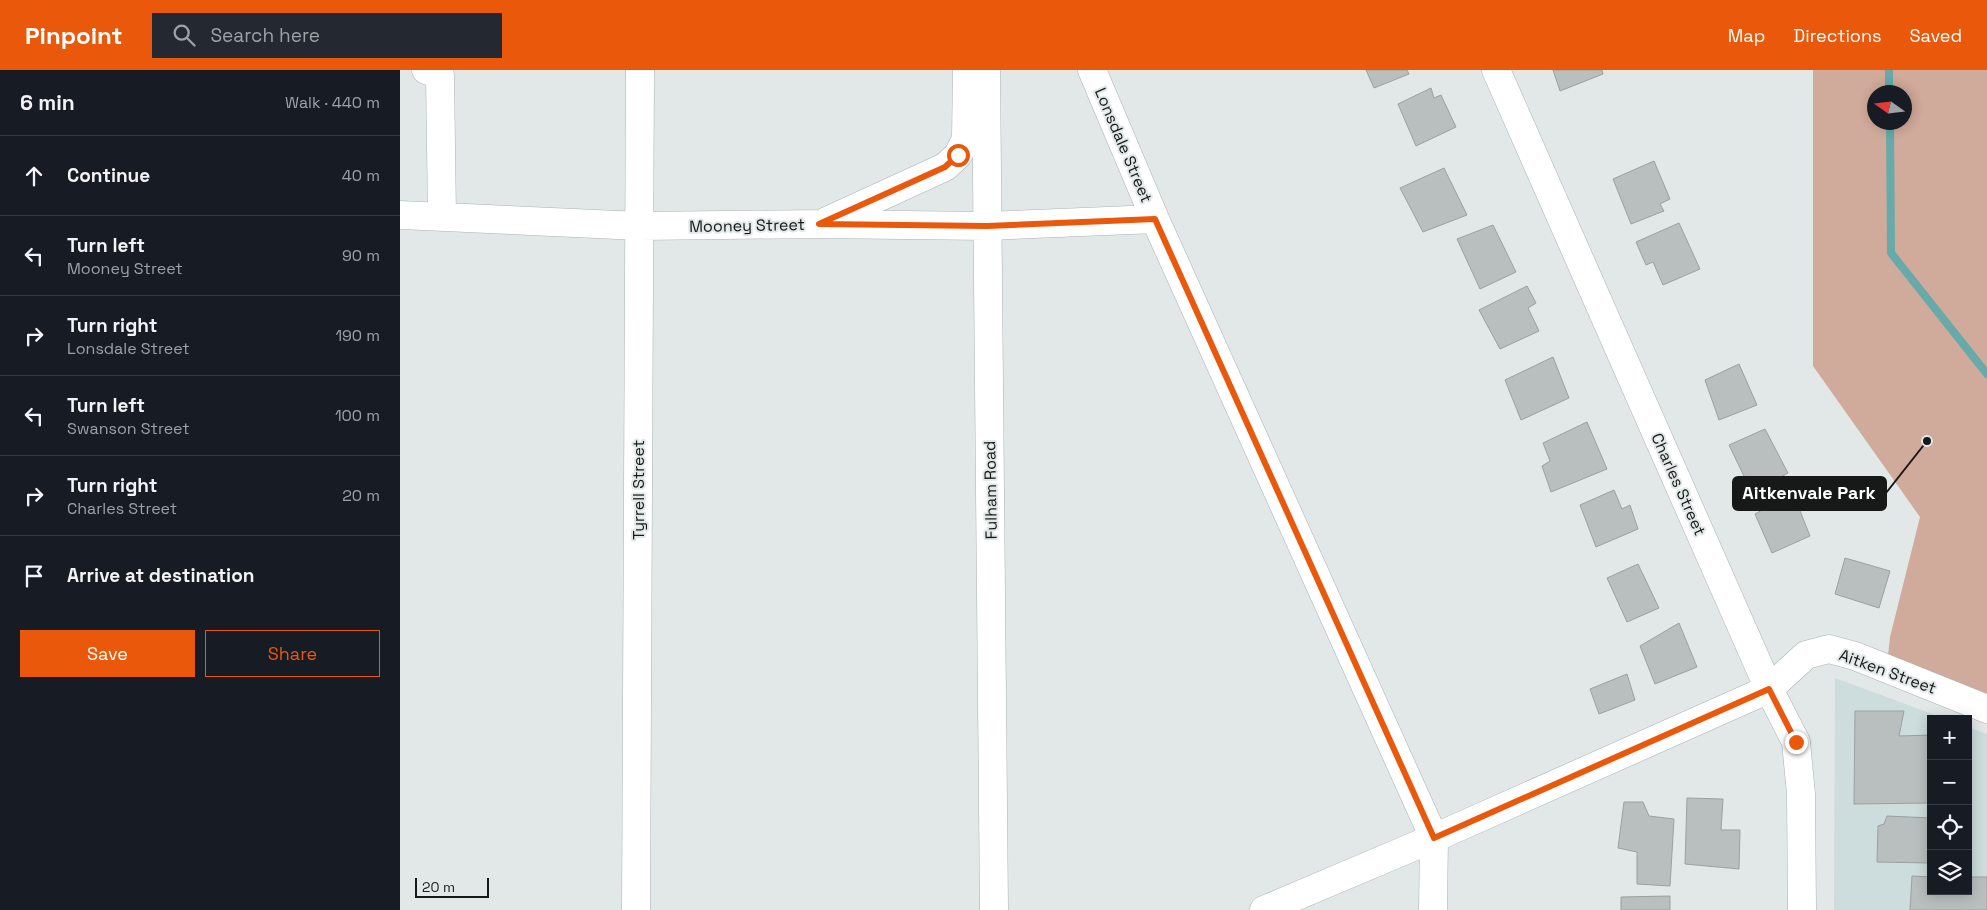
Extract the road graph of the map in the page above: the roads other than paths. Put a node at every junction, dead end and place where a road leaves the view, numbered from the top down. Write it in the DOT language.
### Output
graph roads {
  1 [pos="426,70"];
  2 [pos="640,70"];
  3 [pos="967,70"];
  4 [pos="986,70"];
  5 [pos="1092,70"];
  6 [pos="1496,70"];
  7 [pos="400,215"];
  8 [pos="442,217"];
  9 [pos="1155,219"];
  10 [pos="819,224"];
  11 [pos="640,226"];
  12 [pos="987,226"];
  13 [pos="1769,689"];
  14 [pos="1987,709"];
  15 [pos="1434,838"];
  16 [pos="636,910"];
  17 [pos="994,910"];
  18 [pos="1264,910"];
  19 [pos="1433,910"];
  20 [pos="1802,910"];
  1 -- 8 [label="street"];
  2 -- 11 [label="street, Tyrrell Street"];
  3 -- 10 [label="street"];
  4 -- 12 [label="street, Fulham Road"];
  5 -- 9 [label="street, Lonsdale Street"];
  6 -- 13 [label="street, Charles Street"];
  7 -- 8 [label="street, Mooney Street"];
  8 -- 11 [label="street, Mooney Street"];
  9 -- 12 [label="street, Mooney Street"];
  9 -- 15 [label="street, Lonsdale Street"];
  10 -- 11 [label="street, Mooney Street"];
  10 -- 12 [label="street, Mooney Street"];
  11 -- 16 [label="street, Tyrrell Street"];
  12 -- 17 [label="street, Fulham Road"];
  13 -- 14 [label="street, Aitken Street"];
  13 -- 15 [label="street, Aitken Street"];
  13 -- 20 [label="street, Charles Street"];
  15 -- 18 [label="street, Aitken Street"];
  15 -- 19 [label="street, Lonsdale Street"];
}
